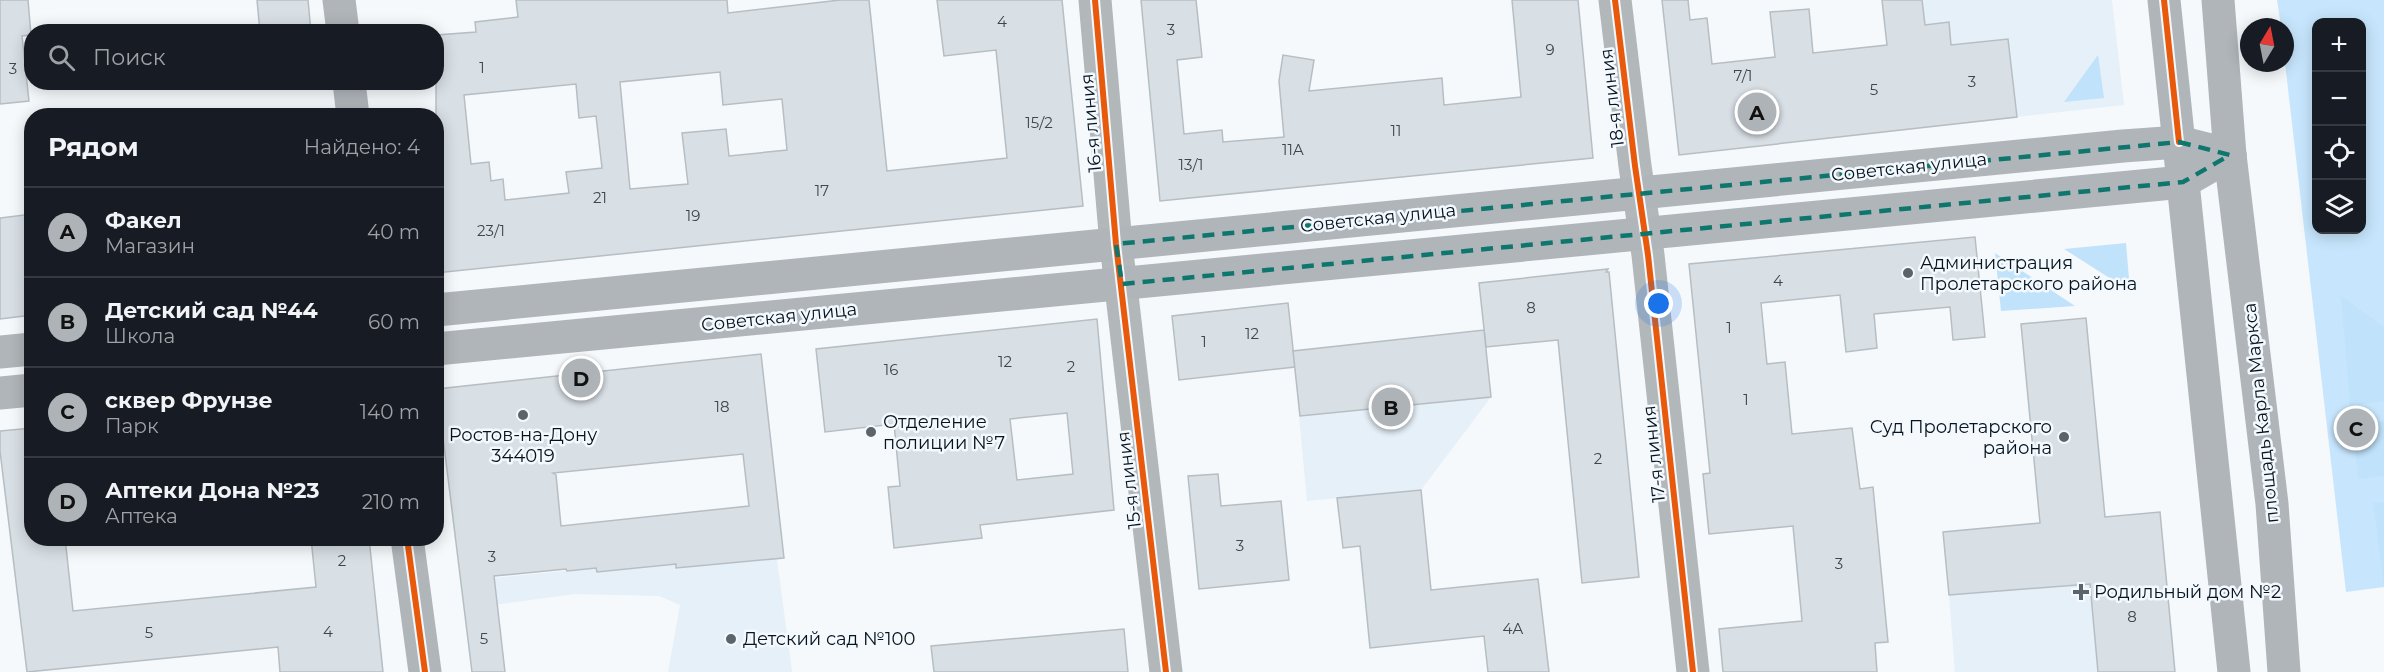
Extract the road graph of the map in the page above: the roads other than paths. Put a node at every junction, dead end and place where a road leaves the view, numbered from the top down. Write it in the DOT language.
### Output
graph roads {
  1 [pos="339,0"];
  2 [pos="1095,0"];
  3 [pos="1616,0"];
  4 [pos="2164,0"];
  5 [pos="2218,0"];
  6 [pos="342,24"];
  7 [pos="350,90"];
  8 [pos="352,108"];
  9 [pos="2179,142"];
  10 [pos="2230,154"];
  11 [pos="2183,183"];
  12 [pos="1639,193"];
  13 [pos="1644,233"];
  14 [pos="1116,244"];
  15 [pos="1122,284"];
  16 [pos="444,309"];
  17 [pos="444,348"];
  18 [pos="24,350"];
  19 [pos="0,352"];
  20 [pos="24,391"];
  21 [pos="0,393"];
  22 [pos="408,546"];
  23 [pos="425,672"];
  24 [pos="1166,672"];
  25 [pos="1693,672"];
  26 [pos="2234,672"];
  27 [pos="2284,672"];
  1 -- 6 [label="main road"];
  2 -- 14 [label="street, 16-я линия"];
  3 -- 12 [label="street, 18-я линия"];
  4 -- 9 [label="main road"];
  5 -- 10 [label="main road, площадь Карла Маркса"];
  7 -- 8 [label="main road"];
  9 -- 10 [label="main road"];
  9 -- 11 [label="main road"];
  9 -- 12 [label="main road, Советская улица"];
  10 -- 11 [label="main road"];
  10 -- 27 [label="main road, площадь Карла Маркса"];
  11 -- 13 [label="main road, Советская улица"];
  11 -- 26 [label="main road"];
  12 -- 13 [label="street"];
  12 -- 14 [label="main road, Советская улица"];
  13 -- 15 [label="main road, Советская улица"];
  13 -- 25 [label="street, 17-я линия"];
  14 -- 15 [label="street"];
  14 -- 16 [label="main road, Советская улица"];
  15 -- 17 [label="main road, Советская улица"];
  15 -- 24 [label="street, 15-я линия"];
  18 -- 19 [label="main road"];
  20 -- 21 [label="main road"];
  22 -- 23 [label="main road"];
}
